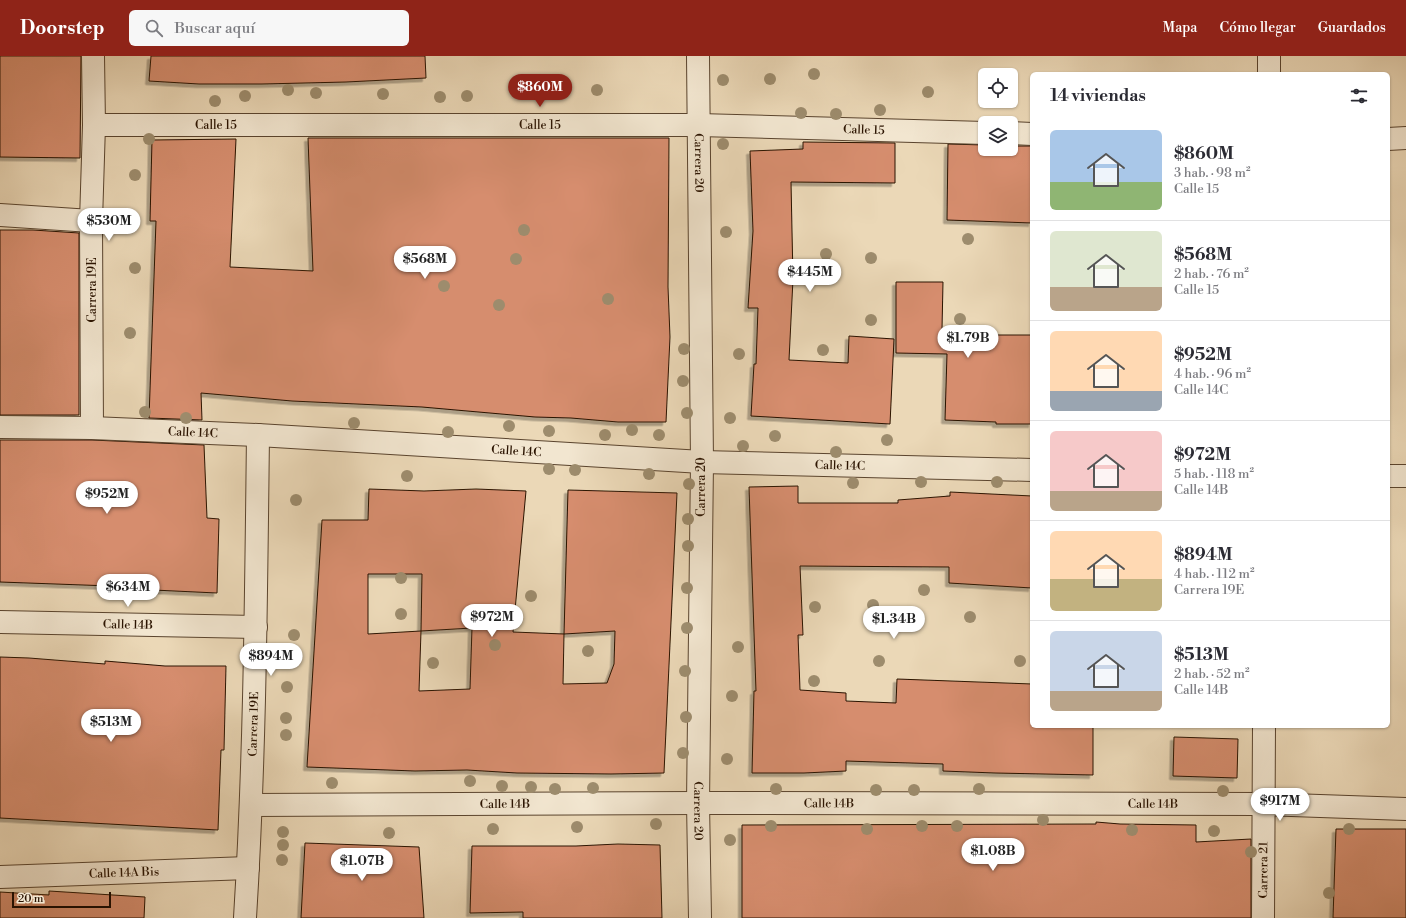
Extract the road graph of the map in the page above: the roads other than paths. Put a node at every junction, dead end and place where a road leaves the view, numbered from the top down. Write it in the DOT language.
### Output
graph roads {
  1 [pos="94,56"];
  2 [pos="698,56"];
  3 [pos="1269,56"];
  4 [pos="1269,72"];
  5 [pos="94,125"];
  6 [pos="698,125"];
  7 [pos="978,133"];
  8 [pos="1018,133"];
  9 [pos="1030,134"];
  10 [pos="1406,138"];
  11 [pos="1390,139"];
  12 [pos="0,215"];
  13 [pos="92,221"];
  14 [pos="0,427"];
  15 [pos="92,428"];
  16 [pos="258,435"];
  17 [pos="702,462"];
  18 [pos="1030,470"];
  19 [pos="1390,476"];
  20 [pos="1406,476"];
  21 [pos="0,622"];
  22 [pos="256,627"];
  23 [pos="1264,728"];
  24 [pos="698,803"];
  25 [pos="1263,804"];
  26 [pos="251,805"];
  27 [pos="1406,809"];
  28 [pos="248,868"];
  29 [pos="0,877"];
  30 [pos="245,918"];
  31 [pos="700,918"];
  32 [pos="1263,918"];
  1 -- 5 [label="street, Carrera 19E"];
  2 -- 6 [label="street, Carrera 20"];
  3 -- 4 [label="street"];
  5 -- 6 [label="street, Calle 15"];
  5 -- 13 [label="street, Carrera 19E"];
  6 -- 7 [label="street, Calle 15"];
  6 -- 17 [label="street, Carrera 20"];
  8 -- 9 [label="street"];
  10 -- 11 [label="street"];
  12 -- 13 [label="street"];
  13 -- 15 [label="street, Carrera 19E"];
  14 -- 15 [label="street, Calle 14C"];
  15 -- 16 [label="street, Calle 14C"];
  16 -- 17 [label="street, Calle 14C"];
  16 -- 22 [label="street, Carrera 19E"];
  17 -- 18 [label="street, Calle 14C"];
  17 -- 24 [label="street, Carrera 20"];
  19 -- 20 [label="street"];
  21 -- 22 [label="street, Calle 14B"];
  22 -- 26 [label="street, Carrera 19E"];
  23 -- 25 [label="street, Carrera 21"];
  24 -- 25 [label="street, Calle 14B"];
  24 -- 26 [label="street, Calle 14B"];
  24 -- 31 [label="street, Carrera 20"];
  25 -- 27 [label="street, Calle 14B"];
  25 -- 32 [label="street, Carrera 21"];
  26 -- 28 [label="street, Carrera 19E"];
  28 -- 29 [label="street, Calle 14A Bis"];
  28 -- 30 [label="street, Carrera 19E"];
}
